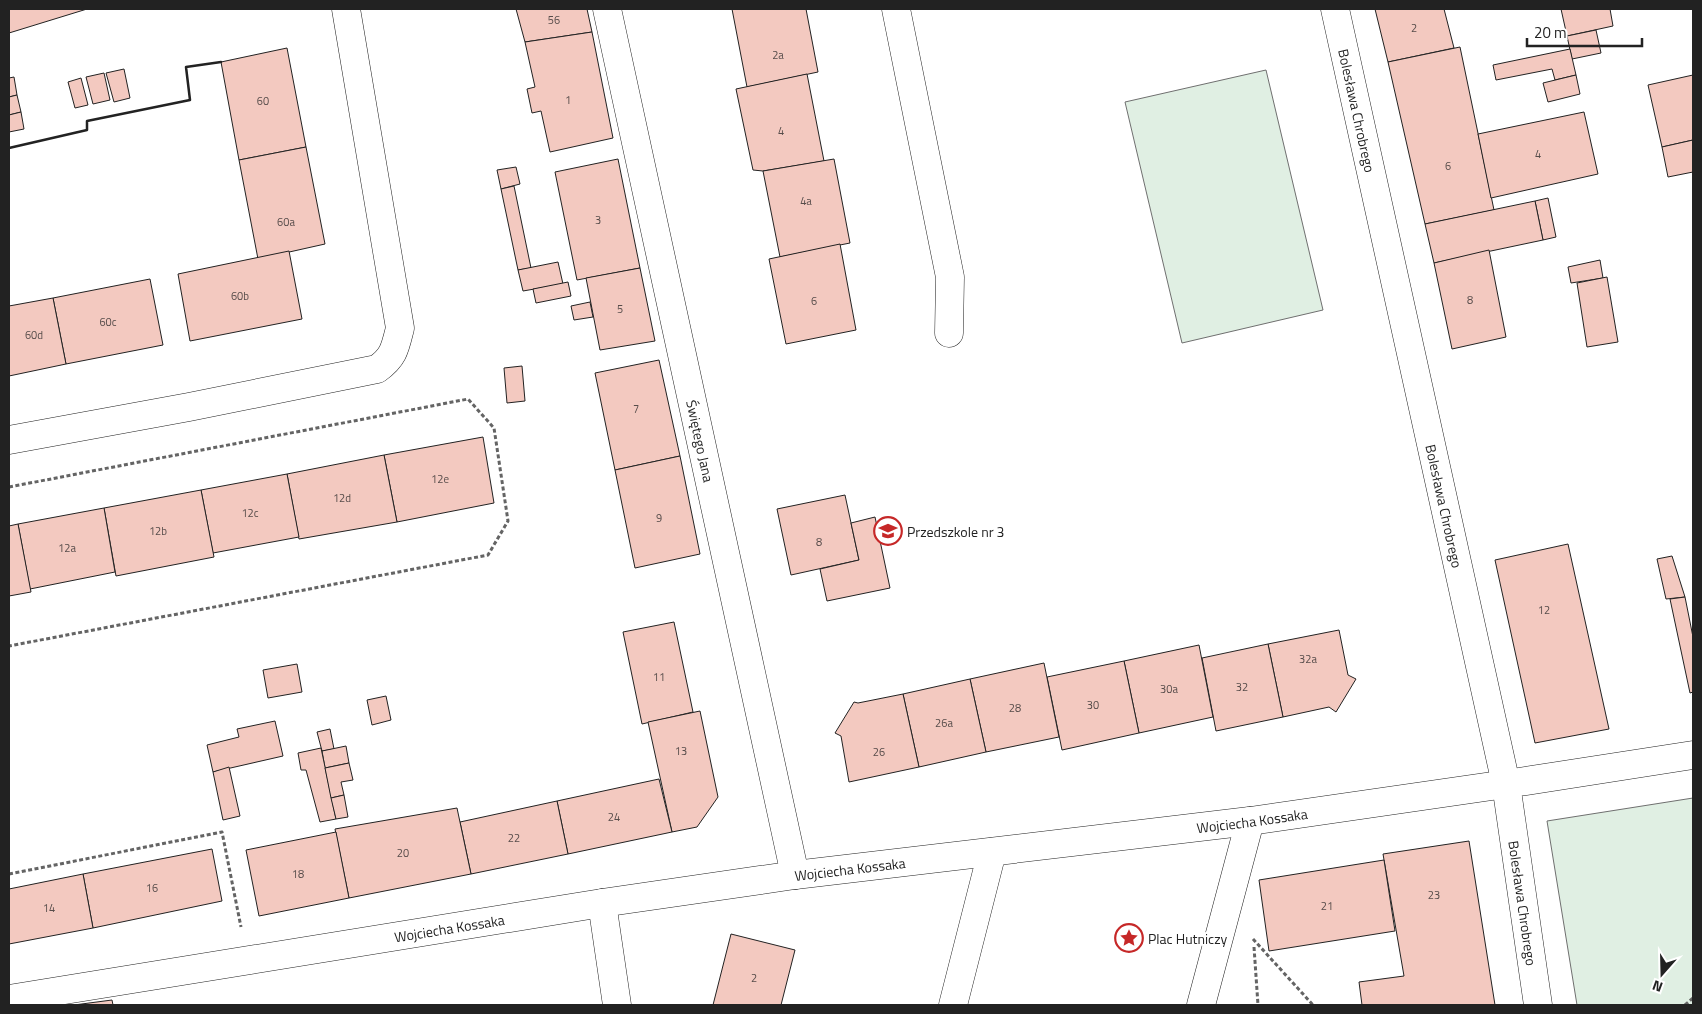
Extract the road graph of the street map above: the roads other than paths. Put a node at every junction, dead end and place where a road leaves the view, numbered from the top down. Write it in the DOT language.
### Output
graph roads {
  1 [pos="346,9"];
  2 [pos="607,9"];
  3 [pos="896,9"];
  4 [pos="1335,9"];
  5 [pos="949,333"];
  6 [pos="9,440"];
  7 [pos="1693,755"];
  8 [pos="1506,784"];
  9 [pos="1250,821"];
  10 [pos="992,852"];
  11 [pos="794,875"];
  12 [pos="602,903"];
  13 [pos="9,999"];
  14 [pos="617,1005"];
  15 [pos="953,1005"];
  16 [pos="1201,1005"];
  17 [pos="1538,1005"];
  1 -- 6 [label="street"];
  2 -- 11 [label="street, Świętego Jana"];
  3 -- 5 [label="street"];
  4 -- 8 [label="street, Bolesława Chrobrego"];
  7 -- 8 [label="street, Wojciecha Kossaka"];
  8 -- 9 [label="street, Wojciecha Kossaka"];
  8 -- 17 [label="street, Bolesława Chrobrego"];
  9 -- 10 [label="street, Wojciecha Kossaka"];
  9 -- 16 [label="street"];
  10 -- 11 [label="street, Wojciecha Kossaka"];
  10 -- 15 [label="street"];
  11 -- 12 [label="street, Wojciecha Kossaka"];
  12 -- 13 [label="street, Wojciecha Kossaka"];
  12 -- 14 [label="street"];
}
